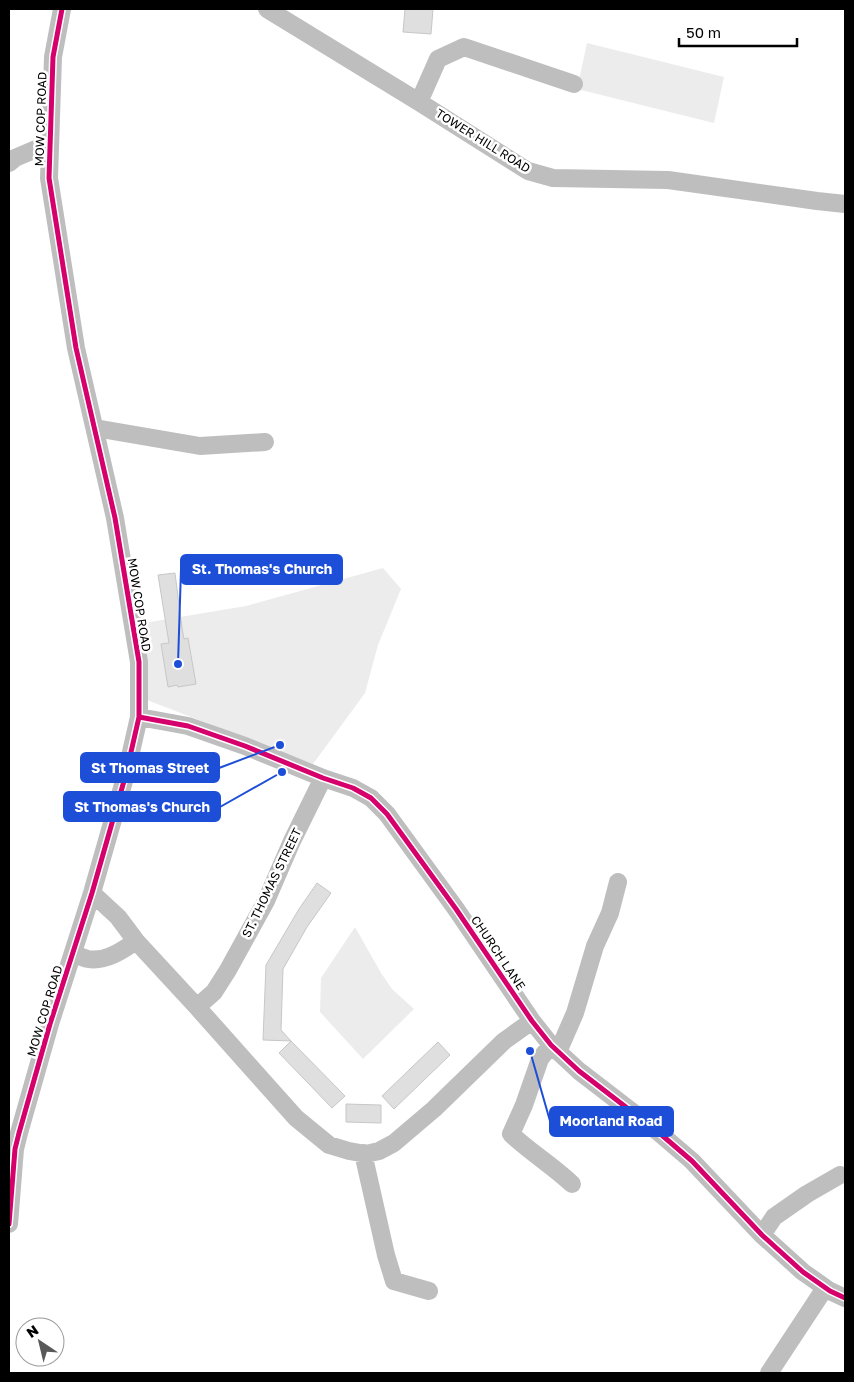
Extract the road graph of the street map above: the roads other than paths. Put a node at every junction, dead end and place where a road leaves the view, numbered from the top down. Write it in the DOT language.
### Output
graph roads {
  1 [pos="62,9"];
  2 [pos="267,9"];
  3 [pos="574,84"];
  4 [pos="420,102"];
  5 [pos="50,143"];
  6 [pos="9,163"];
  7 [pos="845,204"];
  8 [pos="94,428"];
  9 [pos="265,442"];
  10 [pos="139,717"];
  11 [pos="323,778"];
  12 [pos="618,882"];
  13 [pos="92,893"];
  14 [pos="136,942"];
  15 [pos="73,953"];
  16 [pos="197,1007"];
  17 [pos="532,1020"];
  18 [pos="555,1048"];
  19 [pos="14,1138"];
  20 [pos="363,1153"];
  21 [pos="840,1175"];
  22 [pos="572,1184"];
  23 [pos="9,1224"];
  24 [pos="762,1235"];
  25 [pos="825,1288"];
  26 [pos="429,1291"];
  27 [pos="845,1298"];
  28 [pos="769,1373"];
  1 -- 5 [label="street, MOW COP ROAD"];
  2 -- 4 [label="street, TOWER HILL ROAD"];
  3 -- 4 [label="street"];
  4 -- 7 [label="street, TOWER HILL ROAD"];
  5 -- 6 [label="street"];
  5 -- 8 [label="street, MOW COP ROAD"];
  8 -- 9 [label="street"];
  8 -- 10 [label="street, MOW COP ROAD"];
  10 -- 11 [label="street, CHURCH LANE"];
  10 -- 13 [label="street, MOW COP ROAD"];
  11 -- 16 [label="street, ST. THOMAS STREET"];
  11 -- 17 [label="street, CHURCH LANE"];
  12 -- 18 [label="street"];
  13 -- 14 [label="street"];
  13 -- 15 [label="street, MOW COP ROAD"];
  14 -- 15 [label="street"];
  14 -- 16 [label="street"];
  15 -- 19 [label="street, MOW COP ROAD"];
  16 -- 20 [label="street"];
  17 -- 18 [label="street, CHURCH LANE"];
  17 -- 20 [label="street"];
  18 -- 22 [label="street"];
  18 -- 24 [label="street, CHURCH LANE"];
  19 -- 23 [label="street, MOW COP ROAD"];
  20 -- 26 [label="street"];
  21 -- 24 [label="street"];
  24 -- 25 [label="street, CHURCH LANE"];
  25 -- 27 [label="street, CHURCH LANE"];
  25 -- 28 [label="street"];
}
